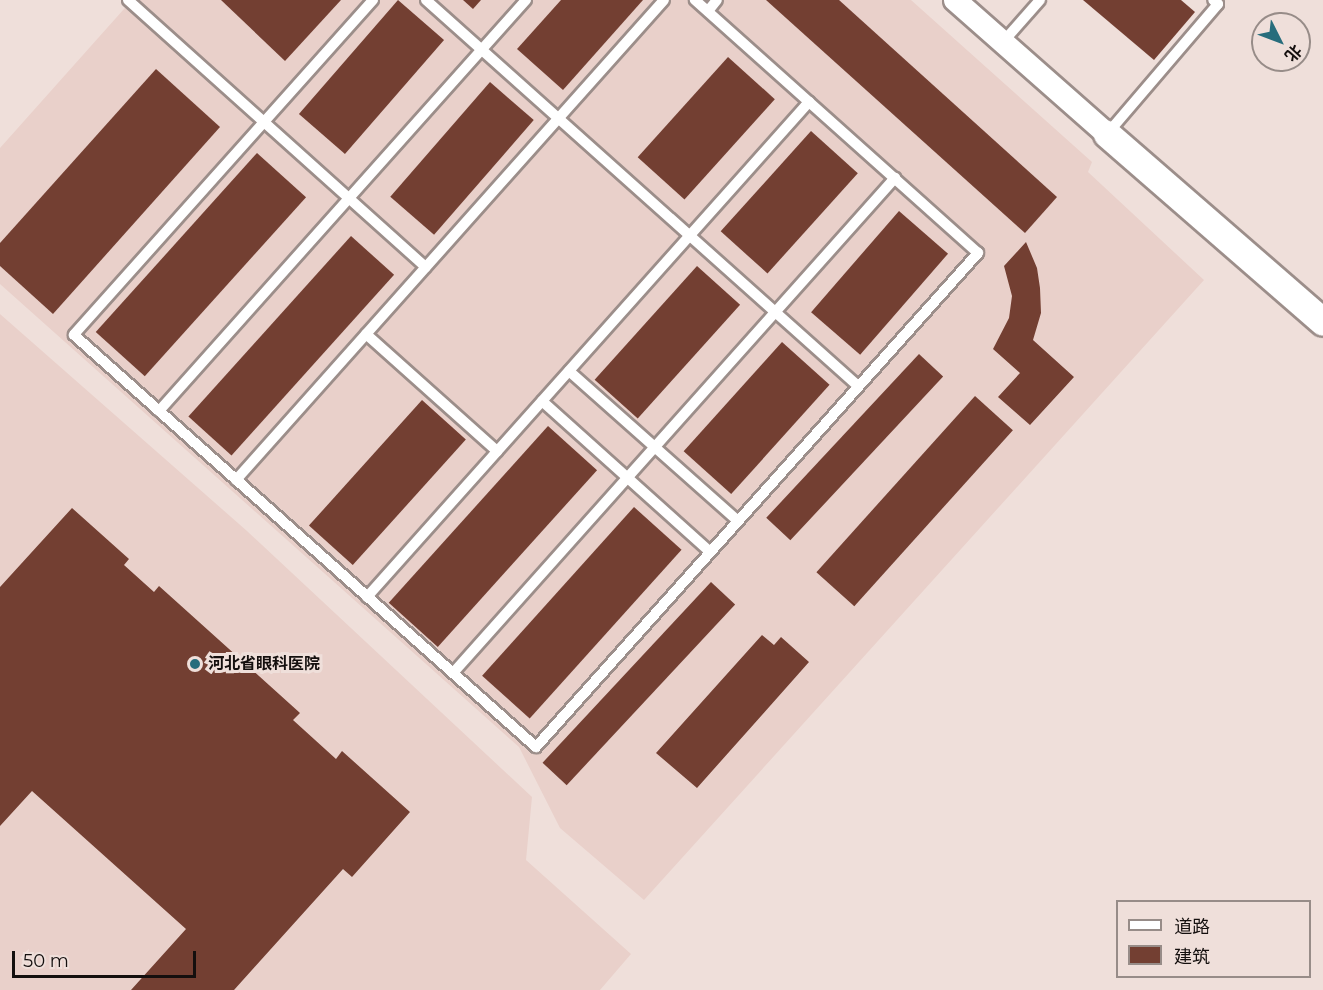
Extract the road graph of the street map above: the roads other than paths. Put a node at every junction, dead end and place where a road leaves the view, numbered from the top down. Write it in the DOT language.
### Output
graph roads {
  1 [pos="128,0"];
  2 [pos="373,0"];
  3 [pos="426,0"];
  4 [pos="526,0"];
  5 [pos="664,0"];
  6 [pos="695,0"];
  7 [pos="717,0"];
  8 [pos="955,0"];
  9 [pos="1040,0"];
  10 [pos="1218,1"];
  11 [pos="708,11"];
  12 [pos="1003,42"];
  13 [pos="482,50"];
  14 [pos="809,102"];
  15 [pos="559,118"];
  16 [pos="264,122"];
  17 [pos="1107,134"];
  18 [pos="895,178"];
  19 [pos="349,198"];
  20 [pos="690,236"];
  21 [pos="426,267"];
  22 [pos="775,311"];
  23 [pos="1323,322"];
  24 [pos="366,334"];
  25 [pos="569,371"];
  26 [pos="858,386"];
  27 [pos="542,401"];
  28 [pos="159,411"];
  29 [pos="654,447"];
  30 [pos="497,451"];
  31 [pos="627,477"];
  32 [pos="236,480"];
  33 [pos="738,521"];
  34 [pos="710,552"];
  35 [pos="367,597"];
  36 [pos="453,673"];
  1 -- 16 [label="lane"];
  2 -- 16 [label="lane"];
  3 -- 13 [label="lane"];
  4 -- 13 [label="lane"];
  5 -- 15 [label="lane"];
  6 -- 11 [label="lane"];
  7 -- 11 [label="lane"];
  8 -- 12 [label="street"];
  9 -- 12 [label="lane"];
  10 -- 17 [label="lane"];
  11 -- 14 [label="lane"];
  12 -- 17 [label="street"];
  13 -- 15 [label="lane"];
  13 -- 19 [label="lane"];
  14 -- 18 [label="lane"];
  14 -- 20 [label="lane"];
  15 -- 20 [label="lane"];
  15 -- 21 [label="lane"];
  16 -- 19 [label="lane"];
  16 -- 28 [label="lane"];
  17 -- 23 [label="street"];
  18 -- 22 [label="lane"];
  18 -- 26 [label="lane"];
  19 -- 21 [label="lane"];
  19 -- 28 [label="lane"];
  20 -- 22 [label="lane"];
  20 -- 25 [label="lane"];
  21 -- 24 [label="lane"];
  22 -- 26 [label="lane"];
  22 -- 29 [label="lane"];
  24 -- 30 [label="lane"];
  24 -- 32 [label="lane"];
  25 -- 27 [label="lane"];
  25 -- 29 [label="lane"];
  26 -- 33 [label="lane"];
  27 -- 30 [label="lane"];
  27 -- 31 [label="lane"];
  28 -- 32 [label="lane"];
  29 -- 31 [label="lane"];
  29 -- 33 [label="lane"];
  30 -- 35 [label="lane"];
  31 -- 34 [label="lane"];
  31 -- 36 [label="lane"];
  32 -- 35 [label="lane"];
  33 -- 34 [label="lane"];
  34 -- 36 [label="lane"];
  35 -- 36 [label="lane"];
}
